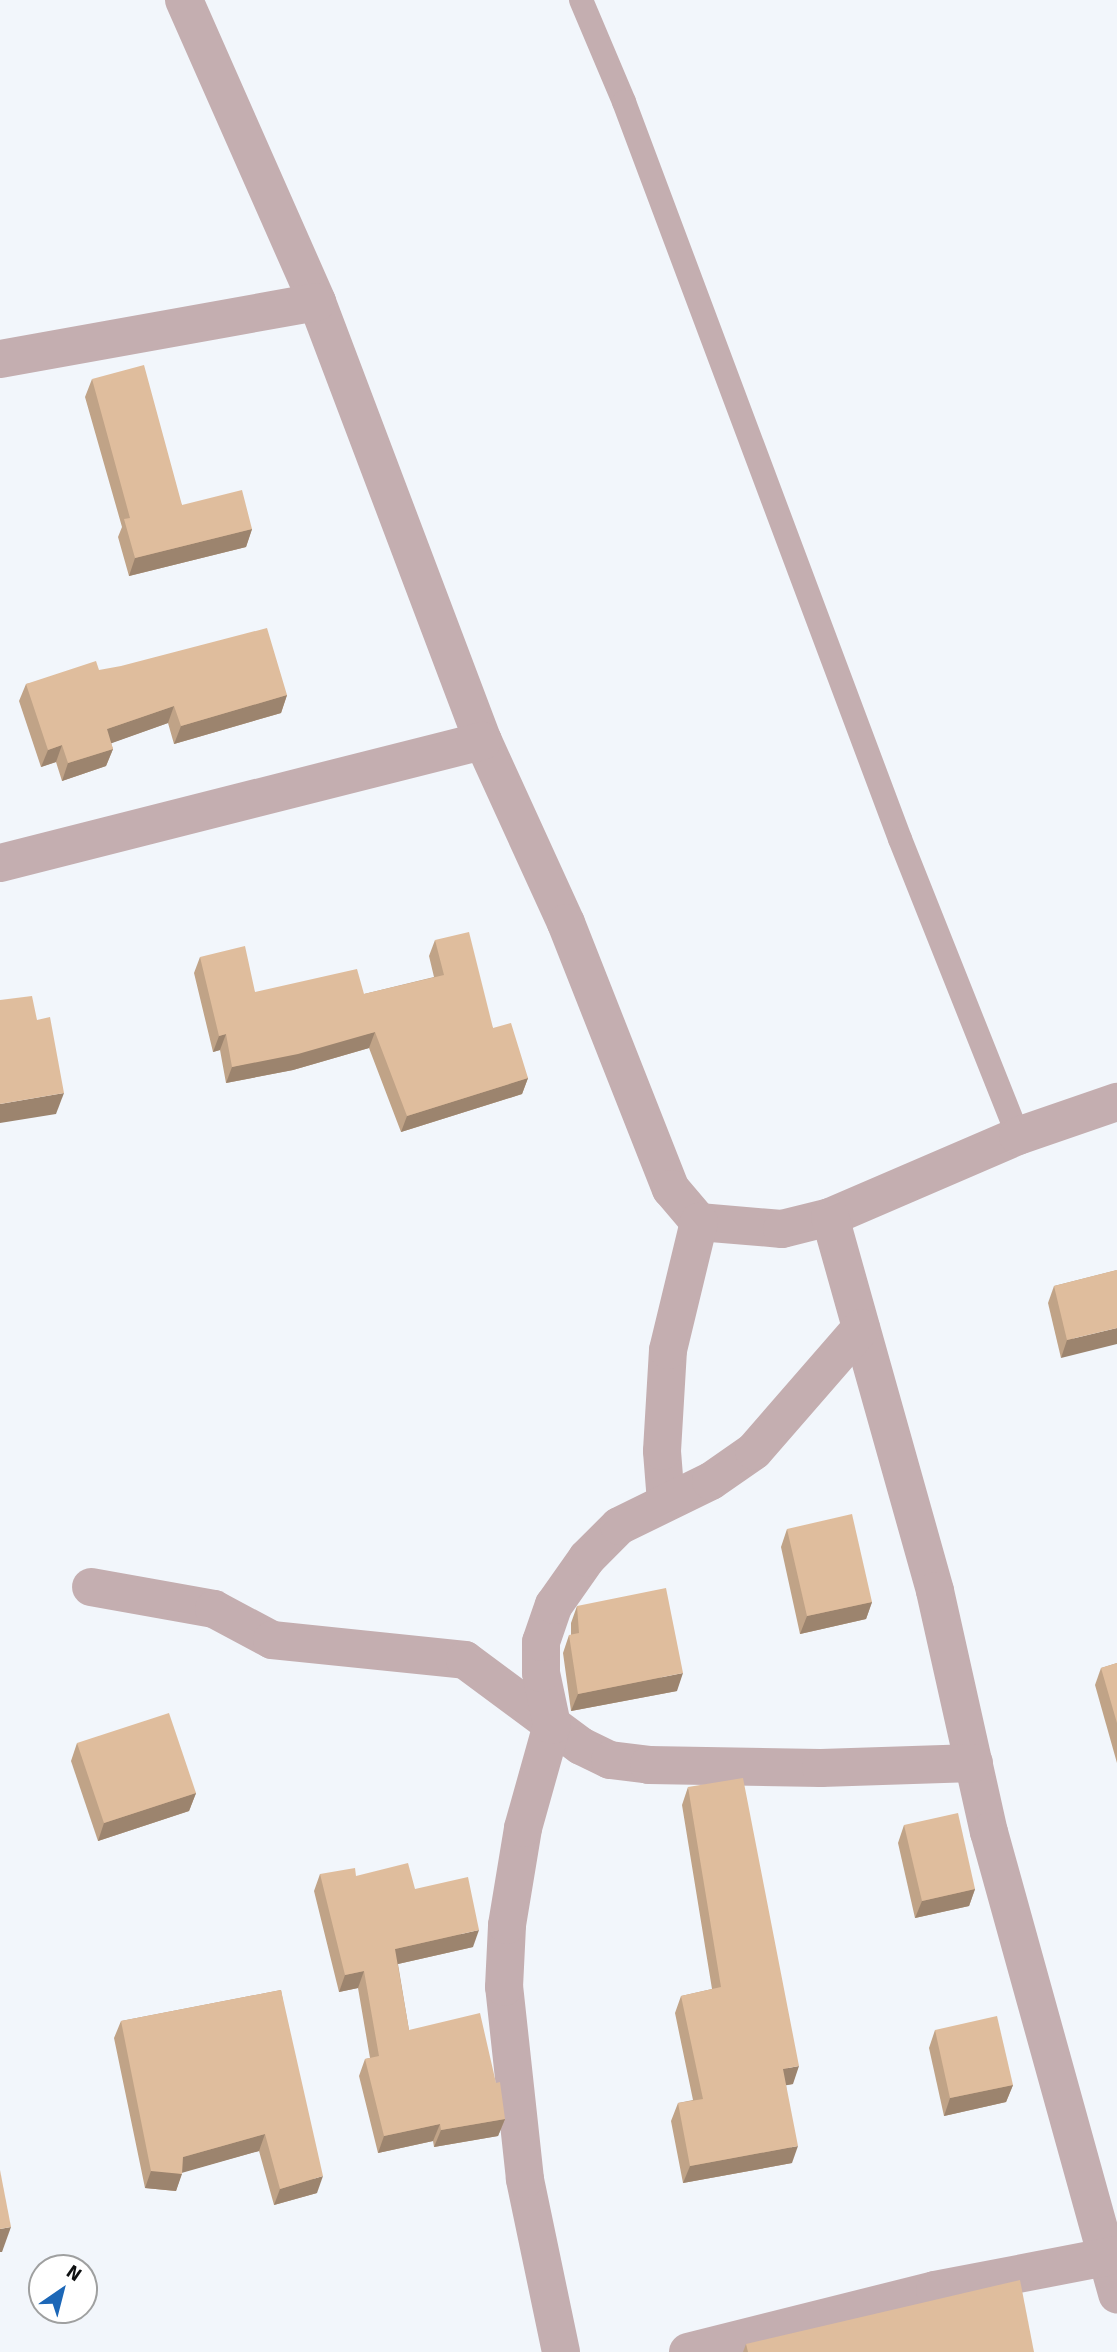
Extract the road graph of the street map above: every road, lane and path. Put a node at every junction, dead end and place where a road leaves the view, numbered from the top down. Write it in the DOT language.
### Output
graph roads {
  1 [pos="184,0"];
  2 [pos="581,0"];
  3 [pos="317,302"];
  4 [pos="0,359"];
  5 [pos="483,741"];
  6 [pos="0,863"];
  7 [pos="1117,1102"];
  8 [pos="1018,1136"];
  9 [pos="830,1217"];
  10 [pos="699,1222"];
  11 [pos="861,1328"];
  12 [pos="666,1502"];
  13 [pos="92,1587"];
  14 [pos="552,1725"];
  15 [pos="974,1763"];
  16 [pos="1113,2256"];
  17 [pos="1117,2295"];
  18 [pos="561,2352"];
  19 [pos="688,2352"];
  1 -- 3 [label="street"];
  2 -- 8 [label="lane"];
  3 -- 4 [label="street"];
  3 -- 5 [label="street"];
  5 -- 6 [label="street"];
  5 -- 10 [label="street"];
  7 -- 8 [label="street"];
  8 -- 9 [label="street"];
  9 -- 10 [label="street"];
  9 -- 11 [label="street"];
  10 -- 12 [label="street"];
  11 -- 12 [label="street"];
  11 -- 15 [label="street"];
  12 -- 14 [label="street"];
  13 -- 14 [label="street"];
  14 -- 15 [label="street"];
  14 -- 18 [label="street"];
  15 -- 16 [label="street"];
  16 -- 17 [label="street"];
  16 -- 19 [label="street"];
}
